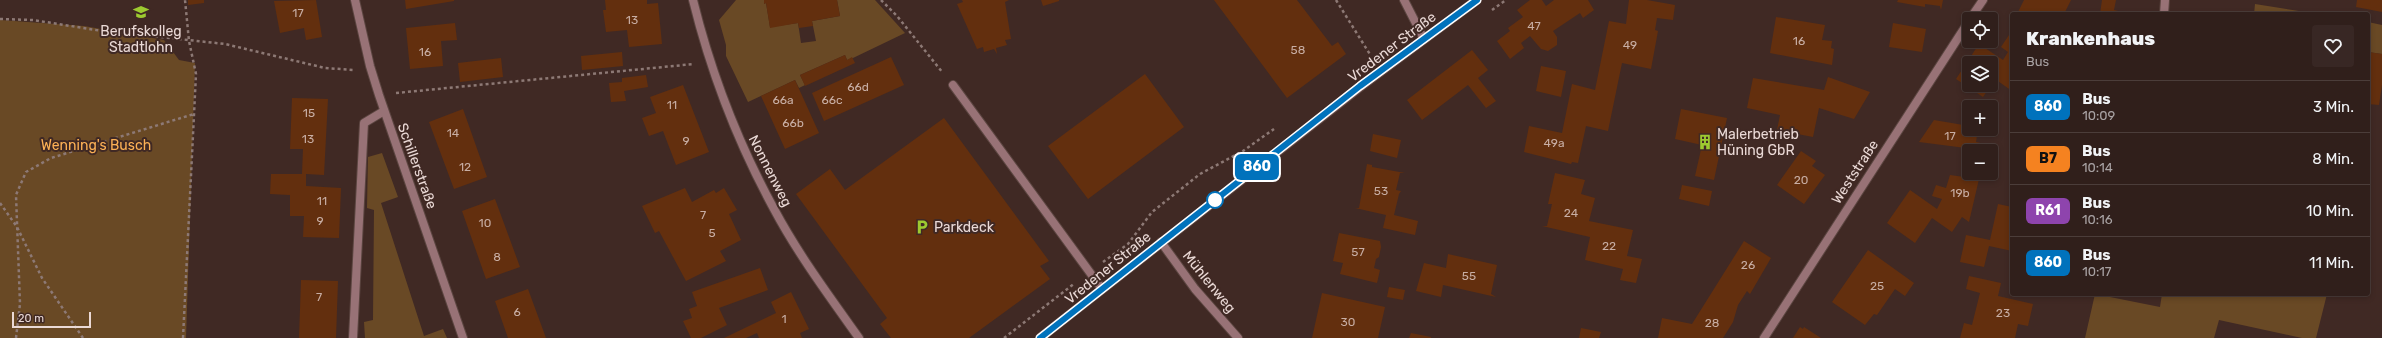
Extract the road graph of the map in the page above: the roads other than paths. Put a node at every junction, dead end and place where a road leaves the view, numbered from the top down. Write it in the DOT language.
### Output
graph roads {
  1 [pos="355,0"];
  2 [pos="693,0"];
  3 [pos="1404,0"];
  4 [pos="1477,0"];
  5 [pos="1983,0"];
  6 [pos="2165,0"];
  7 [pos="1975,12"];
  8 [pos="2164,12"];
  9 [pos="1962,32"];
  10 [pos="1424,39"];
  11 [pos="953,85"];
  12 [pos="384,111"];
  13 [pos="1161,242"];
  14 [pos="1102,289"];
  15 [pos="353,338"];
  16 [pos="463,338"];
  17 [pos="859,338"];
  18 [pos="1040,338"];
  19 [pos="1238,338"];
  20 [pos="1764,338"];
  1 -- 12 [label="street, Schillerstraße"];
  2 -- 17 [label="street, Nonnenweg"];
  3 -- 10 [label="street"];
  4 -- 10 [label="street, Vredener Straße"];
  5 -- 7 [label="street, Weststraße"];
  6 -- 8 [label="street"];
  9 -- 20 [label="street, Weststraße"];
  10 -- 13 [label="street, Vredener Straße"];
  11 -- 14 [label="street"];
  12 -- 15 [label="street"];
  12 -- 16 [label="street, Schillerstraße"];
  13 -- 14 [label="street, Vredener Straße"];
  13 -- 19 [label="street, Mühlenweg"];
  14 -- 18 [label="street, Vredener Straße"];
}
